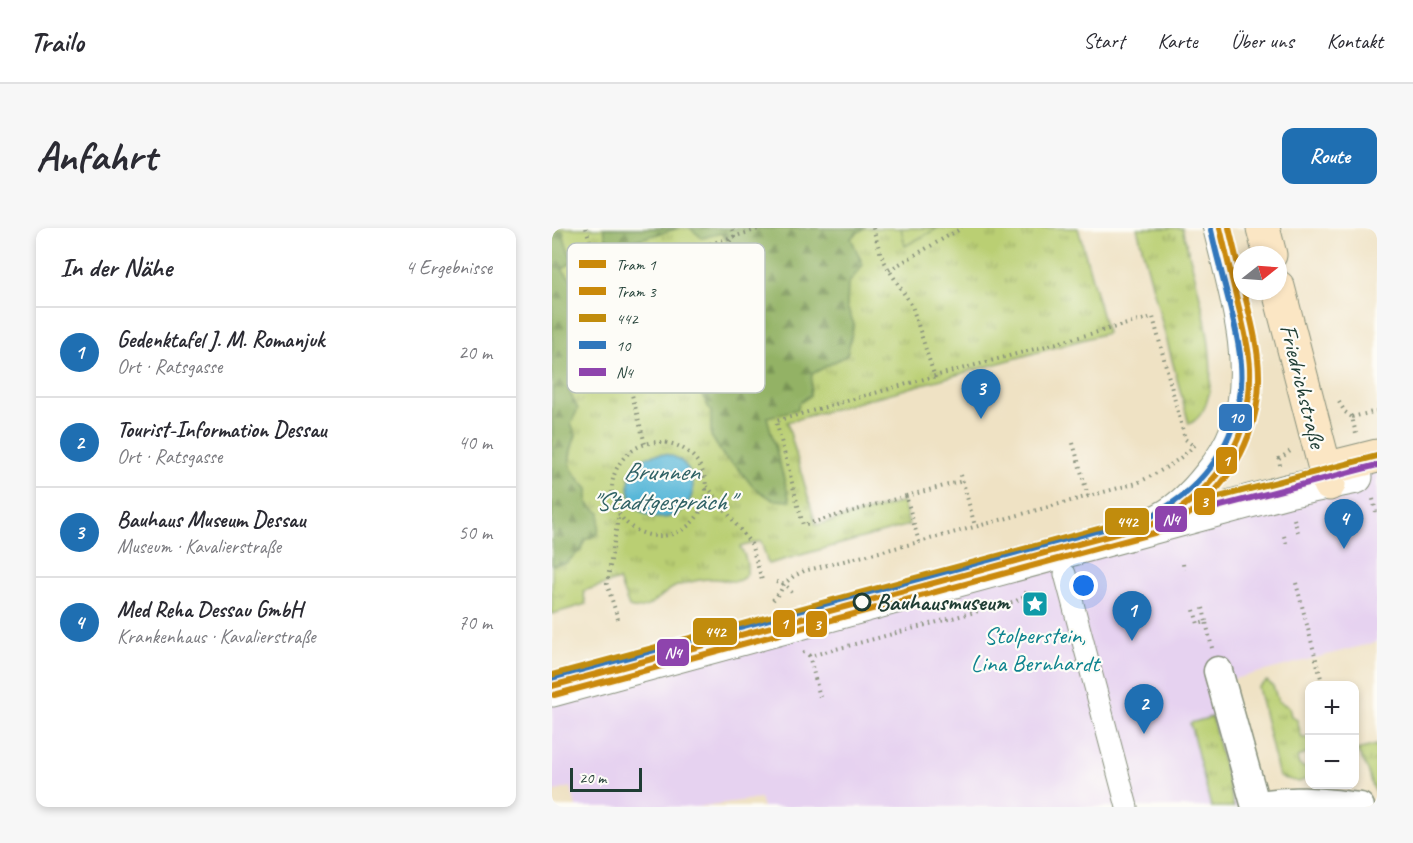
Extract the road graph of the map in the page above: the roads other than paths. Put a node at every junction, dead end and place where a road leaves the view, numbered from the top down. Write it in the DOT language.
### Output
graph roads {
  1 [pos="1210,228"];
  2 [pos="1220,228"];
  3 [pos="1263,228"];
  4 [pos="1268,246"];
  5 [pos="1281,300"];
  6 [pos="1374,467"];
  7 [pos="1327,476"];
  8 [pos="1188,504"];
  9 [pos="1151,523"];
  10 [pos="1065,574"];
  11 [pos="1218,671"];
  12 [pos="552,675"];
  13 [pos="552,690"];
  14 [pos="1256,806"];
  15 [pos="1127,807"];
  16 [pos="1360,807"];
  1 -- 9 [label="lane"];
  2 -- 8 [label="lane"];
  3 -- 4 [label="main road"];
  5 -- 7 [label="main road, Friedrichstraße"];
  6 -- 7 [label="main road"];
  7 -- 8 [label="street"];
  7 -- 9 [label="street"];
  8 -- 9 [label="street"];
  9 -- 12 [label="street"];
  9 -- 13 [label="street"];
  10 -- 15 [label="street"];
  11 -- 14 [label="street"];
  14 -- 16 [label="street"];
}
